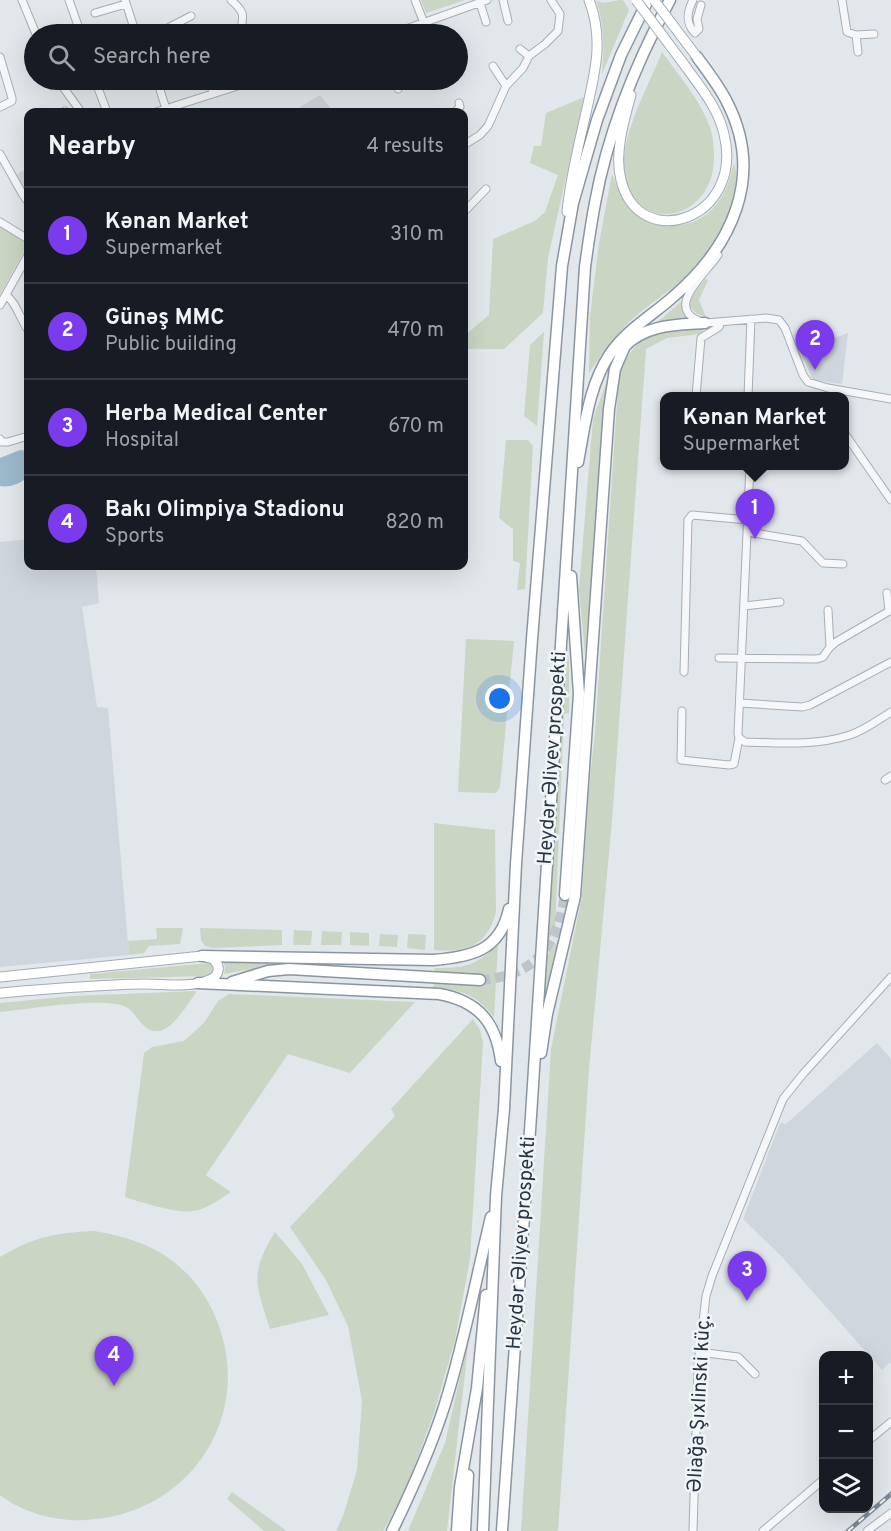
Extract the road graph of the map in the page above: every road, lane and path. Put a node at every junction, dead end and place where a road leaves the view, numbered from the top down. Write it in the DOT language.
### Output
graph roads {
  1 [pos="22,0"];
  2 [pos="69,0"];
  3 [pos="231,0"];
  4 [pos="416,0"];
  5 [pos="503,0"];
  6 [pos="551,0"];
  7 [pos="589,0"];
  8 [pos="636,0"];
  9 [pos="648,0"];
  10 [pos="654,0"];
  11 [pos="670,0"];
  12 [pos="693,0"];
  13 [pos="842,0"];
  14 [pos="483,1"];
  15 [pos="125,2"];
  16 [pos="701,5"];
  17 [pos="95,13"];
  18 [pos="191,16"];
  19 [pos="507,21"];
  20 [pos="486,22"];
  21 [pos="424,23"];
  22 [pos="32,24"];
  23 [pos="77,24"];
  24 [pos="133,24"];
  25 [pos="175,24"];
  26 [pos="242,24"];
  27 [pos="874,34"];
  28 [pos="856,35"];
  29 [pos="520,49"];
  30 [pos="858,52"];
  31 [pos="529,56"];
  32 [pos="0,57"];
  33 [pos="697,57"];
  34 [pos="639,63"];
  35 [pos="494,66"];
  36 [pos="506,86"];
  37 [pos="65,90"];
  38 [pos="98,90"];
  39 [pos="162,90"];
  40 [pos="212,90"];
  41 [pos="222,90"];
  42 [pos="213,93"];
  43 [pos="459,103"];
  44 [pos="0,107"];
  45 [pos="78,108"];
  46 [pos="105,108"];
  47 [pos="170,108"];
  48 [pos="176,108"];
  49 [pos="459,108"];
  50 [pos="468,142"];
  51 [pos="0,154"];
  52 [pos="486,189"];
  53 [pos="24,196"];
  54 [pos="468,208"];
  55 [pos="734,217"];
  56 [pos="0,222"];
  57 [pos="24,237"];
  58 [pos="24,262"];
  59 [pos="562,266"];
  60 [pos="6,295"];
  61 [pos="0,305"];
  62 [pos="751,319"];
  63 [pos="721,322"];
  64 [pos="705,323"];
  65 [pos="24,325"];
  66 [pos="639,325"];
  67 [pos="622,350"];
  68 [pos="828,388"];
  69 [pos="696,392"];
  70 [pos="748,392"];
  71 [pos="828,392"];
  72 [pos="891,399"];
  73 [pos="24,437"];
  74 [pos="0,440"];
  75 [pos="849,440"];
  76 [pos="750,470"];
  77 [pos="891,500"];
  78 [pos="569,512"];
  79 [pos="748,520"];
  80 [pos="748,532"];
  81 [pos="843,564"];
  82 [pos="887,593"];
  83 [pos="780,602"];
  84 [pos="744,606"];
  85 [pos="828,610"];
  86 [pos="890,610"];
  87 [pos="830,646"];
  88 [pos="719,658"];
  89 [pos="741,659"];
  90 [pos="891,662"];
  91 [pos="684,672"];
  92 [pos="740,703"];
  93 [pos="682,711"];
  94 [pos="891,712"];
  95 [pos="739,738"];
  96 [pos="516,864"];
  97 [pos="565,895"];
  98 [pos="202,957"];
  99 [pos="0,977"];
  100 [pos="891,977"];
  101 [pos="480,980"];
  102 [pos="198,984"];
  103 [pos="226,984"];
  104 [pos="0,993"];
  105 [pos="504,1109"];
  106 [pos="531,1116"];
  107 [pos="496,1196"];
  108 [pos="699,1352"];
  109 [pos="755,1374"];
  110 [pos="477,1388"];
  111 [pos="891,1422"];
  112 [pos="873,1437"];
  113 [pos="819,1483"];
  114 [pos="891,1513"];
  115 [pos="694,1529"];
  116 [pos="392,1531"];
  117 [pos="457,1531"];
  118 [pos="465,1531"];
  119 [pos="483,1531"];
  120 [pos="502,1531"];
  121 [pos="762,1531"];
  122 [pos="867,1531"];
  1 -- 22 [label="street"];
  2 -- 23 [label="street"];
  3 -- 26 [label="street"];
  4 -- 21 [label="street"];
  5 -- 19 [label="street"];
  6 -- 31 [label="street"];
  7 -- 59 [label="main road"];
  8 -- 34 [label="main road, bridge"];
  9 -- 59 [label="highway, Heydər Əliyev prospekti"];
  10 -- 33 [label="main road, bridge"];
  11 -- 34 [label="highway, Heydər Əliyev prospekti"];
  12 -- 16 [label="street"];
  13 -- 28 [label="street"];
  14 -- 20 [label="street"];
  14 -- 21 [label="street"];
  15 -- 17 [label="street"];
  15 -- 24 [label="street"];
  18 -- 25 [label="street"];
  27 -- 28 [label="street"];
  28 -- 30 [label="street"];
  29 -- 31 [label="street"];
  31 -- 36 [label="street"];
  32 -- 44 [label="street"];
  33 -- 55 [label="highway"];
  34 -- 78 [label="highway, Heydər Əliyev prospekti"];
  35 -- 36 [label="street"];
  36 -- 50 [label="street"];
  37 -- 45 [label="street"];
  38 -- 46 [label="street"];
  39 -- 47 [label="street"];
  40 -- 42 [label="street"];
  41 -- 42 [label="street"];
  42 -- 48 [label="street"];
  43 -- 49 [label="street"];
  51 -- 53 [label="street"];
  52 -- 54 [label="street"];
  55 -- 64 [label="street"];
  55 -- 66 [label="highway"];
  56 -- 57 [label="street"];
  58 -- 60 [label="street"];
  59 -- 96 [label="highway, Heydər Əliyev prospekti"];
  60 -- 61 [label="street"];
  60 -- 65 [label="street"];
  62 -- 63 [label="street"];
  62 -- 68 [label="street"];
  62 -- 70 [label="street"];
  63 -- 64 [label="street"];
  63 -- 69 [label="street"];
  64 -- 67 [label="highway"];
  66 -- 67 [label="highway"];
  66 -- 78 [label="highway"];
  67 -- 106 [label="highway"];
  68 -- 71 [label="street"];
  68 -- 72 [label="street"];
  73 -- 74 [label="street"];
  75 -- 77 [label="street"];
  76 -- 79 [label="street"];
  78 -- 97 [label="highway"];
  78 -- 106 [label="highway, Heydər Əliyev prospekti"];
  79 -- 80 [label="street"];
  79 -- 91 [label="street"];
  80 -- 81 [label="street"];
  80 -- 84 [label="street"];
  82 -- 86 [label="street"];
  83 -- 84 [label="street"];
  84 -- 89 [label="street"];
  85 -- 87 [label="street"];
  86 -- 87 [label="street"];
  87 -- 89 [label="street"];
  88 -- 89 [label="street"];
  89 -- 92 [label="street"];
  90 -- 92 [label="street"];
  92 -- 95 [label="street"];
  93 -- 95 [label="street"];
  94 -- 95 [label="street"];
  96 -- 98 [label="highway"];
  96 -- 105 [label="highway, Heydər Əliyev prospekti"];
  98 -- 99 [label="main road"];
  98 -- 102 [label="main road"];
  100 -- 108 [label="street, Əliağa Şıxlinski küç."];
  101 -- 103 [label="highway"];
  102 -- 103 [label="highway"];
  102 -- 104 [label="main road"];
  103 -- 105 [label="highway"];
  105 -- 107 [label="highway, Heydər Əliyev prospekti"];
  106 -- 120 [label="highway, Heydər Əliyev prospekti"];
  107 -- 110 [label="highway"];
  107 -- 116 [label="highway"];
  107 -- 119 [label="highway, Heydər Əliyev prospekti"];
  108 -- 109 [label="street"];
  108 -- 115 [label="street, Əliağa Şıxlinski küç."];
  110 -- 117 [label="highway"];
  110 -- 118 [label="highway"];
  111 -- 112 [label="street"];
  113 -- 121 [label="street"];
  114 -- 122 [label="street"];
}
